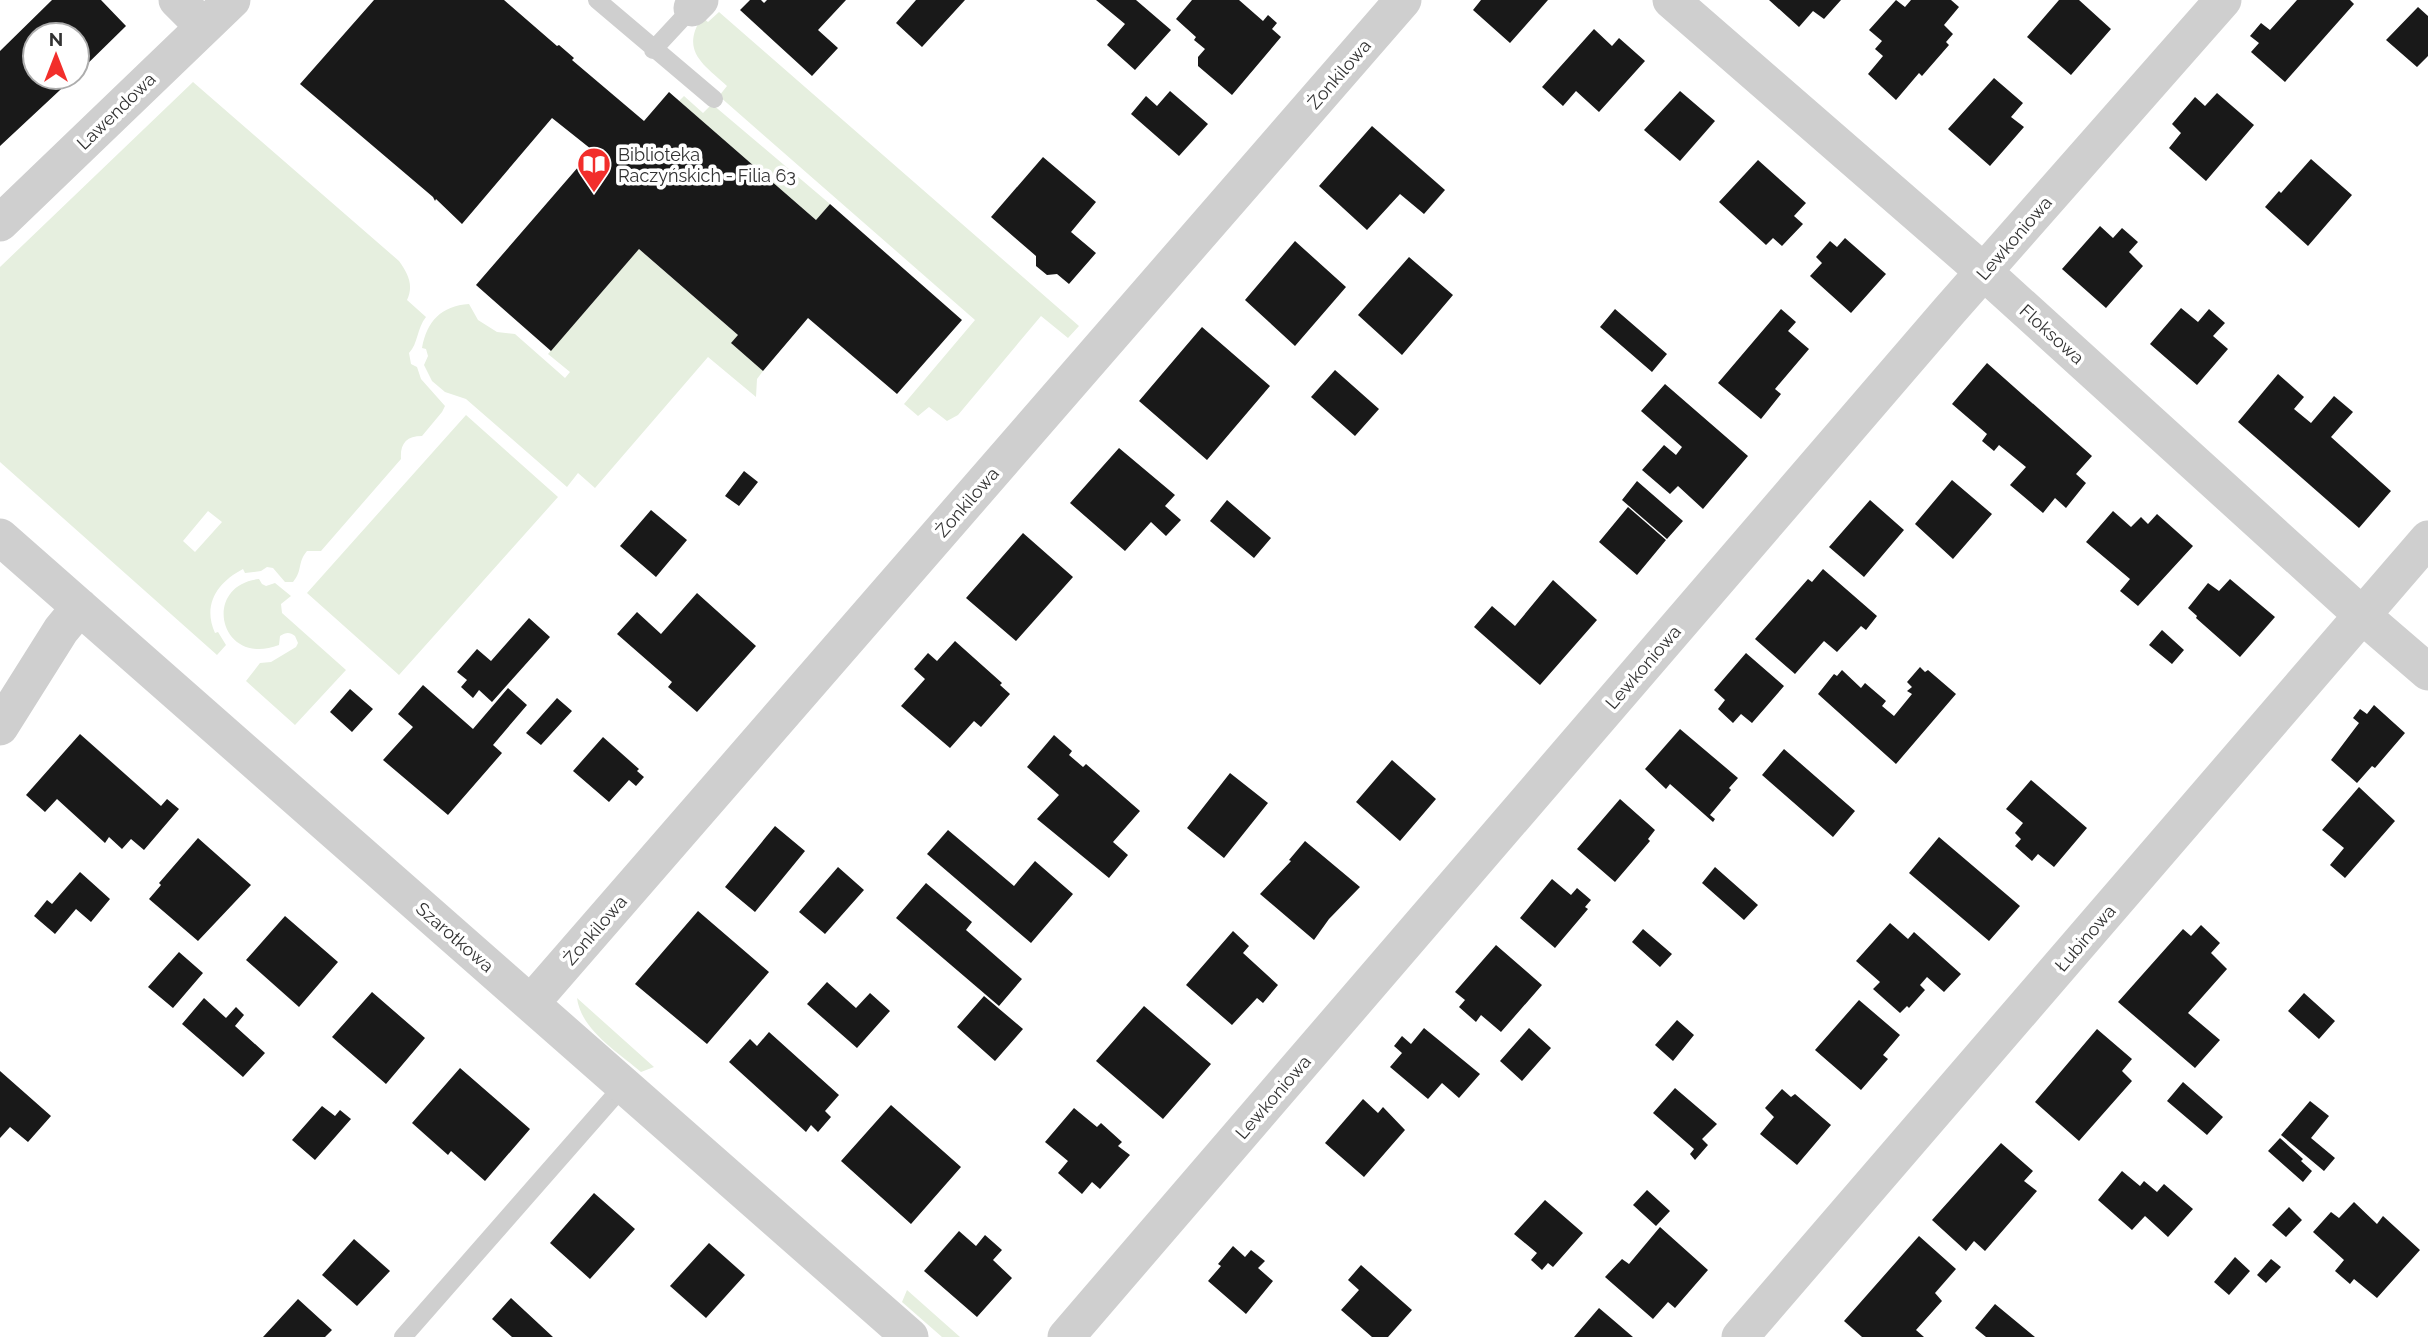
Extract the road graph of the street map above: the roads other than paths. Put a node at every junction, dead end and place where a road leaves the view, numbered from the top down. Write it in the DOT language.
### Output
graph roads {
  1 [pos="177,0"];
  2 [pos="232,0"];
  3 [pos="597,0"];
  4 [pos="1403,0"];
  5 [pos="1671,0"];
  6 [pos="2223,0"];
  7 [pos="696,4"];
  8 [pos="204,27"];
  9 [pos="653,50"];
  10 [pos="714,99"];
  11 [pos="0,223"];
  12 [pos="1984,272"];
  13 [pos="0,537"];
  14 [pos="2428,539"];
  15 [pos="80,607"];
  16 [pos="2363,616"];
  17 [pos="2428,672"];
  18 [pos="0,727"];
  19 [pos="531,1003"];
  20 [pos="624,1085"];
  21 [pos="403,1337"];
  22 [pos="910,1337"];
  23 [pos="1066,1337"];
  24 [pos="1740,1337"];
  1 -- 8 [label="street"];
  2 -- 8 [label="street, Lawendowa"];
  3 -- 9 [label="lane"];
  4 -- 19 [label="street, Żonkilowa"];
  5 -- 12 [label="street, Floksowa"];
  6 -- 12 [label="street, Lewkoniowa"];
  7 -- 9 [label="lane"];
  8 -- 11 [label="street, Lawendowa"];
  9 -- 10 [label="lane"];
  12 -- 16 [label="street, Floksowa"];
  12 -- 23 [label="street, Lewkoniowa"];
  13 -- 15 [label="street, Szarotkowa"];
  14 -- 16 [label="street, Łubinowa"];
  15 -- 18 [label="street"];
  15 -- 19 [label="street, Szarotkowa"];
  16 -- 17 [label="street, Floksowa"];
  16 -- 24 [label="street, Łubinowa"];
  19 -- 20 [label="street, Szarotkowa"];
  20 -- 21 [label="lane"];
  20 -- 22 [label="street, Szarotkowa"];
}
